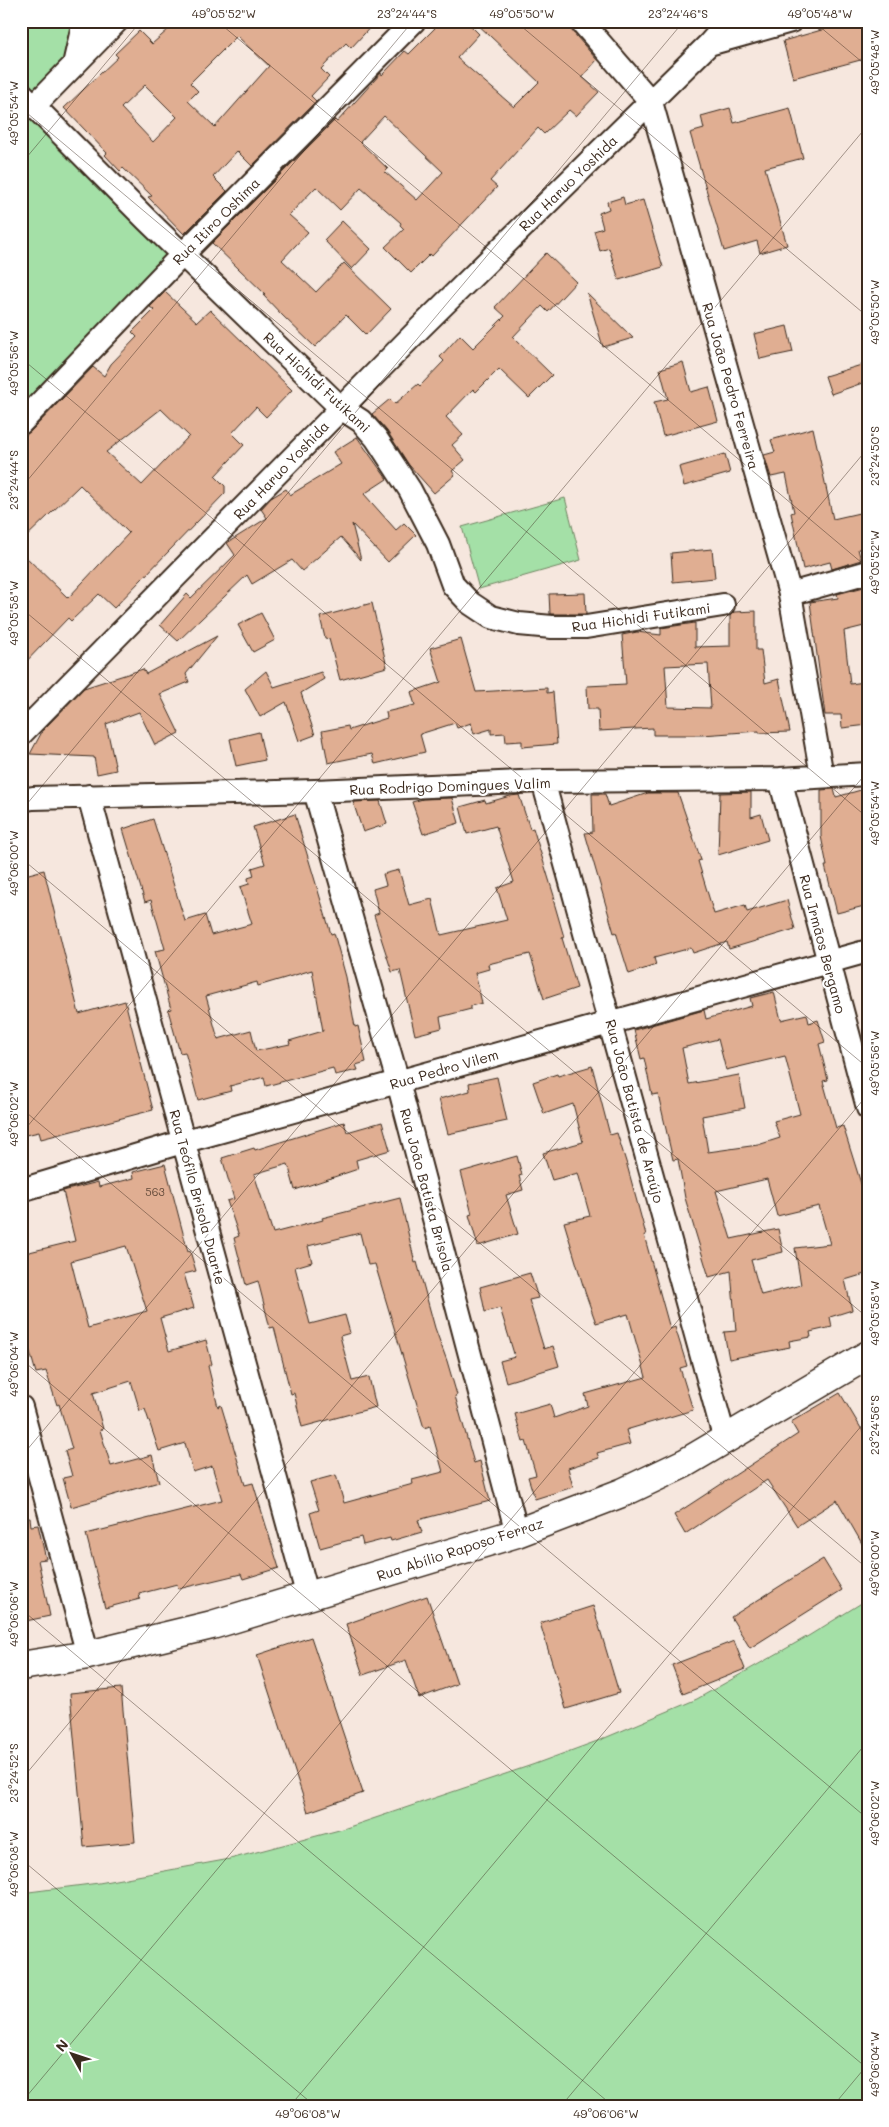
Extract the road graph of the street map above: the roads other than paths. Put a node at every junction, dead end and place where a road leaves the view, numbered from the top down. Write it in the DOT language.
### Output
graph roads {
  1 [pos="84,21"];
  2 [pos="117,21"];
  3 [pos="414,21"];
  4 [pos="581,21"];
  5 [pos="729,21"];
  6 [pos="791,21"];
  7 [pos="709,44"];
  8 [pos="73,66"];
  9 [pos="28,100"];
  10 [pos="651,102"];
  11 [pos="183,254"];
  12 [pos="341,408"];
  13 [pos="21,423"];
  14 [pos="868,572"];
  15 [pos="790,594"];
  16 [pos="723,605"];
  17 [pos="21,734"];
  18 [pos="868,774"];
  19 [pos="822,776"];
  20 [pos="780,779"];
  21 [pos="543,781"];
  22 [pos="315,791"];
  23 [pos="89,796"];
  24 [pos="27,799"];
  25 [pos="868,951"];
  26 [pos="828,963"];
  27 [pos="610,1021"];
  28 [pos="398,1082"];
  29 [pos="868,1108"];
  30 [pos="182,1142"];
  31 [pos="21,1190"];
  32 [pos="868,1355"];
  33 [pos="21,1407"];
  34 [pos="725,1440"];
  35 [pos="517,1533"];
  36 [pos="308,1597"];
  37 [pos="88,1655"];
  38 [pos="21,1666"];
  1 -- 8 [label="street"];
  2 -- 8 [label="street"];
  3 -- 11 [label="street, Rua Itiro Oshima"];
  4 -- 10 [label="street, Rua João Pedro Ferreira"];
  5 -- 7 [label="street, Rua Haruo Yoshida"];
  6 -- 7 [label="street"];
  7 -- 10 [label="street, Rua Haruo Yoshida"];
  8 -- 9 [label="street"];
  9 -- 11 [label="street, Rua Hichidi Futikami"];
  10 -- 12 [label="street, Rua Haruo Yoshida"];
  10 -- 15 [label="street, Rua João Pedro Ferreira"];
  11 -- 12 [label="street, Rua Hichidi Futikami"];
  11 -- 13 [label="street, Rua Itiro Oshima"];
  12 -- 16 [label="street, Rua Hichidi Futikami"];
  12 -- 17 [label="street, Rua Haruo Yoshida"];
  14 -- 15 [label="street"];
  15 -- 19 [label="street, Rua João Pedro Ferreira"];
  18 -- 19 [label="street, Rua Rodrigo Domingues Valim"];
  19 -- 20 [label="street, Rua Rodrigo Domingues Valim"];
  20 -- 21 [label="street, Rua Rodrigo Domingues Valim"];
  20 -- 26 [label="street, Rua Irmãos Bergamo"];
  21 -- 22 [label="street, Rua Rodrigo Domingues Valim"];
  21 -- 27 [label="street, Rua João Batista de Araújo"];
  22 -- 23 [label="street, Rua Rodrigo Domingues Valim"];
  22 -- 28 [label="street, Rua João Batista Brisola"];
  23 -- 24 [label="street, Rua Rodrigo Domingues Valim"];
  23 -- 30 [label="street, Rua Teófilo Brisola Duarte"];
  25 -- 26 [label="street, Rua Pedro Vilem"];
  26 -- 27 [label="street, Rua Pedro Vilem"];
  26 -- 29 [label="street, Rua Irmãos Bergamo"];
  27 -- 28 [label="street, Rua Pedro Vilem"];
  27 -- 34 [label="street, Rua João Batista de Araújo"];
  28 -- 30 [label="street, Rua Pedro Vilem"];
  28 -- 35 [label="street, Rua João Batista Brisola"];
  30 -- 31 [label="street, Rua Pedro Vilem"];
  30 -- 36 [label="street, Rua Teófilo Brisola Duarte"];
  32 -- 34 [label="street, Rua Abílio Raposo Ferraz"];
  33 -- 37 [label="street"];
  34 -- 35 [label="street, Rua Abílio Raposo Ferraz"];
  35 -- 36 [label="street, Rua Abílio Raposo Ferraz"];
  36 -- 37 [label="street, Rua Abílio Raposo Ferraz"];
  37 -- 38 [label="street, Rua Abílio Raposo Ferraz"];
}
